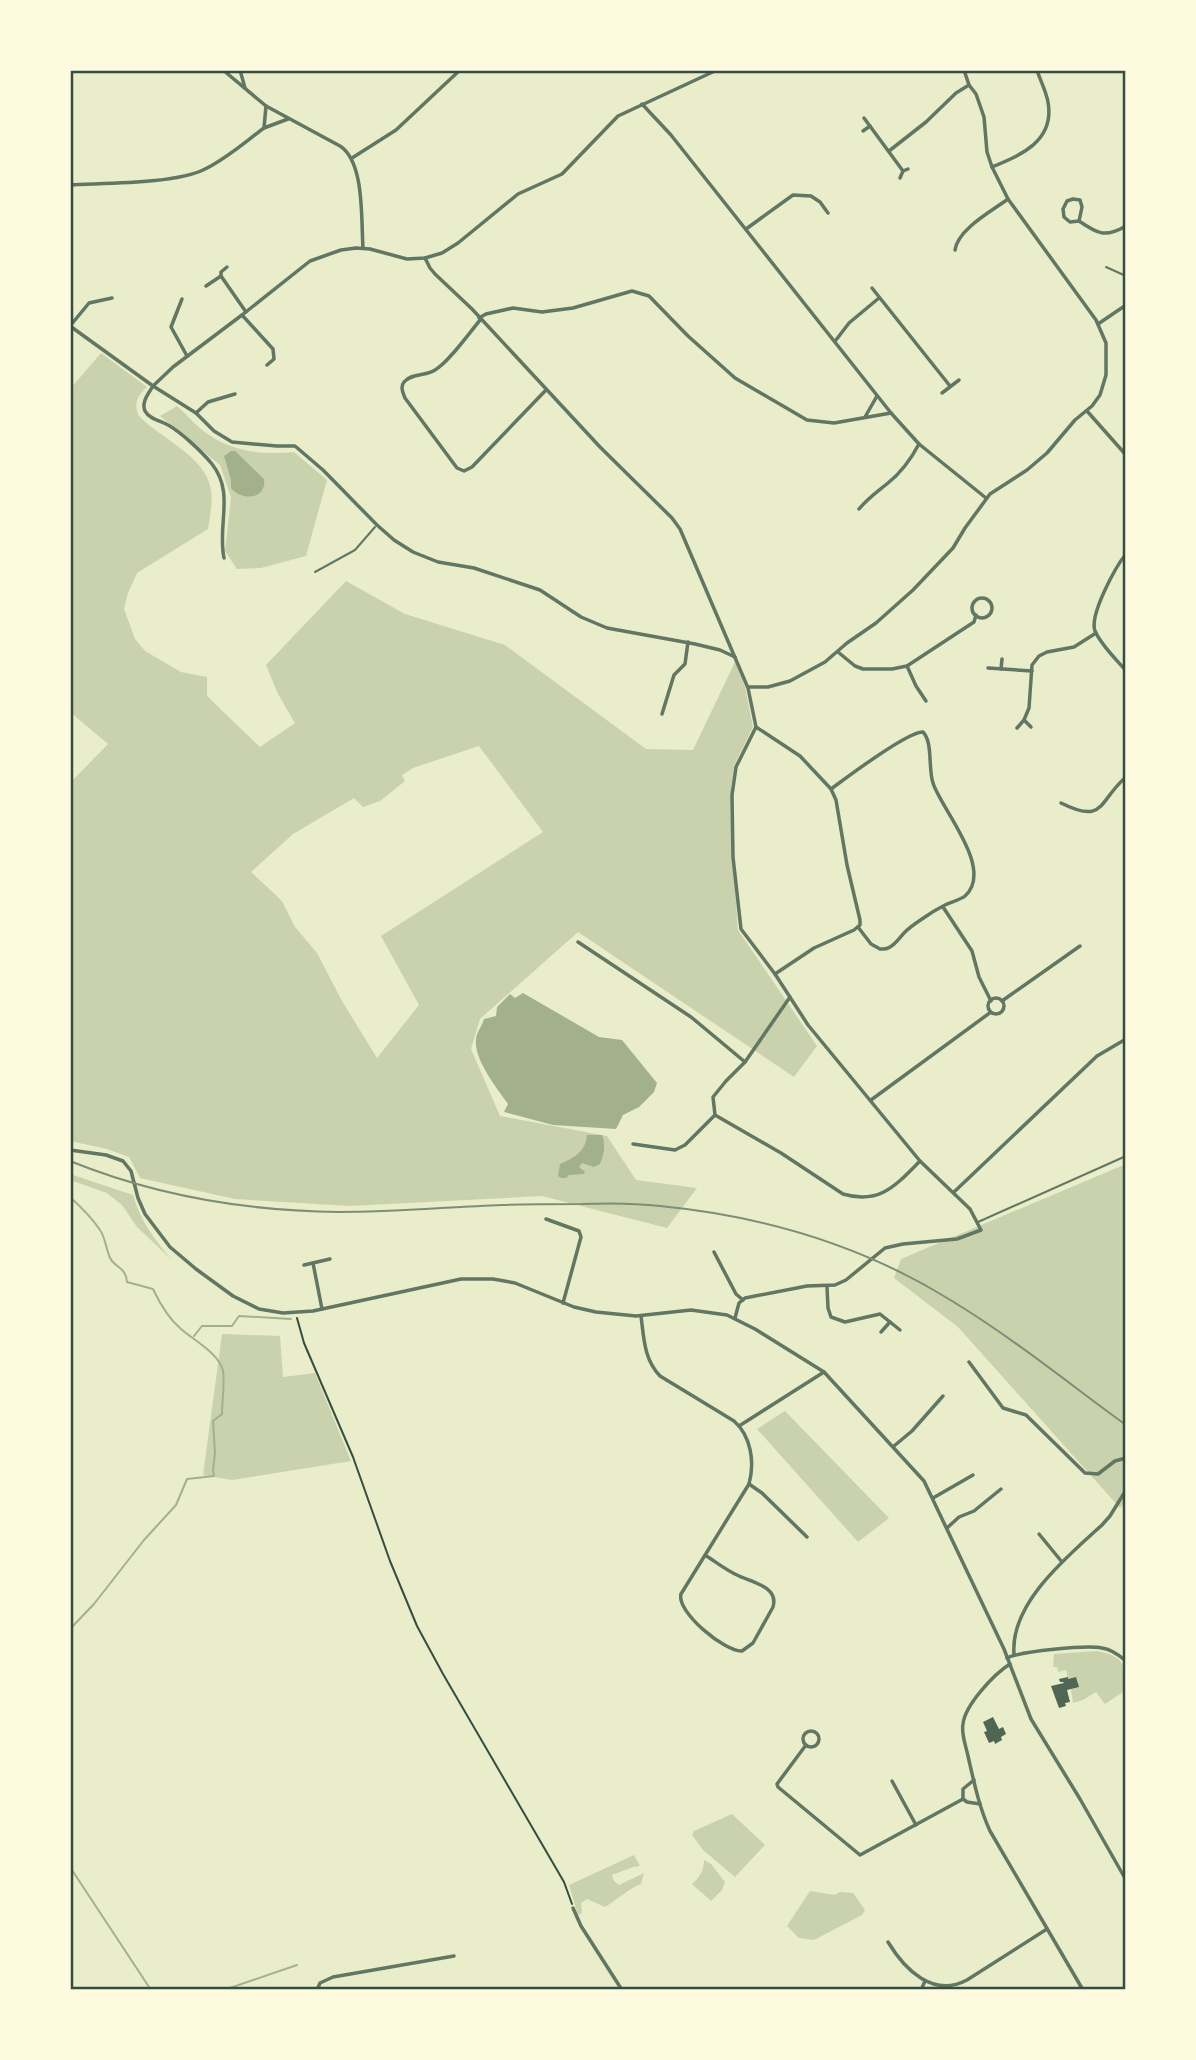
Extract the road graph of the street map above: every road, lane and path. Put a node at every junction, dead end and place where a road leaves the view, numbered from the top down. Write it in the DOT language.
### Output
graph roads {
  1 [pos="77,70"];
  2 [pos="223,70"];
  3 [pos="240,70"];
  4 [pos="460,70"];
  5 [pos="717,70"];
  6 [pos="964,70"];
  7 [pos="1037,70"];
  8 [pos="70,72"];
  9 [pos="969,85"];
  10 [pos="246,90"];
  11 [pos="642,104"];
  12 [pos="266,106"];
  13 [pos="864,118"];
  14 [pos="289,119"];
  15 [pos="870,125"];
  16 [pos="264,128"];
  17 [pos="863,131"];
  18 [pos="889,151"];
  19 [pos="352,158"];
  20 [pos="992,167"];
  21 [pos="908,169"];
  22 [pos="903,171"];
  23 [pos="900,178"];
  24 [pos="70,185"];
  25 [pos="1008,199"];
  26 [pos="828,213"];
  27 [pos="1079,221"];
  28 [pos="1126,226"];
  29 [pos="746,229"];
  30 [pos="363,248"];
  31 [pos="954,250"];
  32 [pos="425,258"];
  33 [pos="227,267"];
  34 [pos="1107,267"];
  35 [pos="221,276"];
  36 [pos="1126,276"];
  37 [pos="206,286"];
  38 [pos="872,288"];
  39 [pos="112,298"];
  40 [pos="879,298"];
  41 [pos="182,299"];
  42 [pos="1126,304"];
  43 [pos="244,314"];
  44 [pos="480,319"];
  45 [pos="1098,324"];
  46 [pos="70,326"];
  47 [pos="835,341"];
  48 [pos="187,356"];
  49 [pos="267,365"];
  50 [pos="959,380"];
  51 [pos="153,386"];
  52 [pos="950,386"];
  53 [pos="545,391"];
  54 [pos="942,393"];
  55 [pos="235,394"];
  56 [pos="877,396"];
  57 [pos="1087,411"];
  58 [pos="891,413"];
  59 [pos="196,414"];
  60 [pos="865,418"];
  61 [pos="919,444"];
  62 [pos="1126,455"];
  63 [pos="986,498"];
  64 [pos="859,509"];
  65 [pos="377,525"];
  66 [pos="1126,554"];
  67 [pos="224,558"];
  68 [pos="315,572"];
  69 [pos="976,615"];
  70 [pos="1096,633"];
  71 [pos="688,642"];
  72 [pos="838,652"];
  73 [pos="735,657"];
  74 [pos="1002,659"];
  75 [pos="907,666"];
  76 [pos="988,668"];
  77 [pos="1001,669"];
  78 [pos="1032,671"];
  79 [pos="1126,671"];
  80 [pos="748,688"];
  81 [pos="926,701"];
  82 [pos="662,714"];
  83 [pos="1024,720"];
  84 [pos="756,727"];
  85 [pos="1031,727"];
  86 [pos="1017,728"];
  87 [pos="1126,777"];
  88 [pos="831,789"];
  89 [pos="1061,803"];
  90 [pos="942,906"];
  91 [pos="858,927"];
  92 [pos="578,942"];
  93 [pos="1080,946"];
  94 [pos="775,974"];
  95 [pos="790,997"];
  96 [pos="991,1001"];
  97 [pos="1002,1001"];
  98 [pos="991,1012"];
  99 [pos="1126,1039"];
  100 [pos="745,1062"];
  101 [pos="870,1100"];
  102 [pos="715,1115"];
  103 [pos="633,1144"];
  104 [pos="70,1150"];
  105 [pos="1126,1156"];
  106 [pos="920,1161"];
  107 [pos="954,1192"];
  108 [pos="546,1219"];
  109 [pos="978,1222"];
  110 [pos="714,1252"];
  111 [pos="330,1259"];
  112 [pos="313,1263"];
  113 [pos="304,1265"];
  114 [pos="827,1287"];
  115 [pos="743,1300"];
  116 [pos="563,1303"];
  117 [pos="322,1309"];
  118 [pos="297,1312"];
  119 [pos="641,1316"];
  120 [pos="735,1318"];
  121 [pos="890,1322"];
  122 [pos="900,1330"];
  123 [pos="881,1332"];
  124 [pos="969,1362"];
  125 [pos="826,1374"];
  126 [pos="943,1396"];
  127 [pos="739,1426"];
  128 [pos="894,1446"];
  129 [pos="1126,1458"];
  130 [pos="974,1475"];
  131 [pos="749,1484"];
  132 [pos="1002,1489"];
  133 [pos="1125,1493"];
  134 [pos="933,1498"];
  135 [pos="947,1528"];
  136 [pos="1039,1534"];
  137 [pos="807,1537"];
  138 [pos="705,1555"];
  139 [pos="1062,1563"];
  140 [pos="1014,1654"];
  141 [pos="1007,1658"];
  142 [pos="1126,1661"];
  143 [pos="1010,1664"];
  144 [pos="806,1745"];
  145 [pos="974,1780"];
  146 [pos="892,1781"];
  147 [pos="963,1799"];
  148 [pos="979,1804"];
  149 [pos="916,1825"];
  150 [pos="1126,1880"];
  151 [pos="573,1908"];
  152 [pos="1047,1929"];
  153 [pos="888,1942"];
  154 [pos="454,1956"];
  155 [pos="925,1981"];
  156 [pos="317,1990"];
  157 [pos="622,1990"];
  158 [pos="921,1990"];
  159 [pos="1083,1990"];
  1 -- 8 [label="street"];
  2 -- 10 [label="street"];
  3 -- 10 [label="street"];
  4 -- 19 [label="street"];
  5 -- 11 [label="street"];
  6 -- 9 [label="street"];
  7 -- 20 [label="street"];
  9 -- 18 [label="street"];
  9 -- 20 [label="street"];
  10 -- 12 [label="street"];
  11 -- 29 [label="street"];
  11 -- 32 [label="street"];
  12 -- 14 [label="street"];
  12 -- 16 [label="street"];
  13 -- 15 [label="street"];
  14 -- 16 [label="street"];
  14 -- 19 [label="street"];
  15 -- 17 [label="street"];
  15 -- 18 [label="street"];
  16 -- 24 [label="street"];
  18 -- 22 [label="street"];
  19 -- 30 [label="street"];
  20 -- 25 [label="street"];
  21 -- 22 [label="street"];
  22 -- 23 [label="street"];
  25 -- 31 [label="street"];
  25 -- 45 [label="street"];
  26 -- 29 [label="street"];
  27 -- 27 [label="street"];
  27 -- 28 [label="street"];
  29 -- 47 [label="street"];
  30 -- 32 [label="street"];
  30 -- 43 [label="street"];
  32 -- 44 [label="street"];
  33 -- 35 [label="street"];
  34 -- 36 [label="lane"];
  35 -- 37 [label="street"];
  35 -- 43 [label="street"];
  38 -- 40 [label="street"];
  39 -- 46 [label="street"];
  40 -- 47 [label="street"];
  40 -- 52 [label="street"];
  41 -- 48 [label="street"];
  42 -- 45 [label="street"];
  43 -- 48 [label="street"];
  43 -- 49 [label="street"];
  44 -- 53 [label="street"];
  44 -- 53 [label="street"];
  44 -- 60 [label="street"];
  45 -- 57 [label="street"];
  46 -- 51 [label="street"];
  47 -- 56 [label="street"];
  48 -- 51 [label="street"];
  50 -- 52 [label="street"];
  51 -- 59 [label="street"];
  51 -- 67 [label="street"];
  52 -- 54 [label="street"];
  53 -- 73 [label="street"];
  55 -- 59 [label="street"];
  56 -- 58 [label="street"];
  56 -- 60 [label="street"];
  57 -- 62 [label="street"];
  57 -- 63 [label="street"];
  58 -- 60 [label="street"];
  58 -- 61 [label="street"];
  59 -- 65 [label="street"];
  61 -- 63 [label="street"];
  61 -- 64 [label="street"];
  63 -- 72 [label="street"];
  65 -- 68 [label="lane"];
  65 -- 71 [label="street"];
  66 -- 70 [label="street"];
  69 -- 69 [label="street"];
  69 -- 75 [label="street"];
  70 -- 78 [label="street"];
  70 -- 79 [label="street"];
  71 -- 73 [label="street"];
  71 -- 82 [label="street"];
  72 -- 75 [label="street"];
  72 -- 80 [label="street"];
  73 -- 80 [label="street"];
  74 -- 77 [label="street"];
  75 -- 81 [label="street"];
  76 -- 77 [label="street"];
  77 -- 78 [label="street"];
  78 -- 83 [label="street"];
  80 -- 84 [label="street"];
  83 -- 85 [label="street"];
  83 -- 86 [label="street"];
  84 -- 88 [label="street"];
  84 -- 94 [label="street"];
  87 -- 89 [label="street"];
  88 -- 90 [label="street"];
  88 -- 91 [label="street"];
  90 -- 91 [label="street"];
  90 -- 96 [label="street"];
  91 -- 94 [label="street"];
  92 -- 100 [label="street"];
  93 -- 97 [label="street"];
  94 -- 95 [label="street"];
  95 -- 100 [label="street"];
  95 -- 101 [label="street"];
  96 -- 97 [label="street"];
  96 -- 98 [label="street"];
  97 -- 98 [label="street"];
  98 -- 101 [label="street"];
  99 -- 107 [label="street"];
  100 -- 102 [label="street"];
  101 -- 106 [label="street"];
  102 -- 103 [label="street"];
  102 -- 106 [label="street"];
  104 -- 118 [label="street"];
  105 -- 109 [label="lane"];
  106 -- 107 [label="street"];
  107 -- 109 [label="street"];
  108 -- 116 [label="street"];
  109 -- 114 [label="street"];
  110 -- 115 [label="street"];
  111 -- 112 [label="street"];
  112 -- 113 [label="street"];
  112 -- 117 [label="street"];
  114 -- 115 [label="street"];
  114 -- 121 [label="street"];
  115 -- 120 [label="street"];
  116 -- 117 [label="street"];
  116 -- 119 [label="street"];
  117 -- 118 [label="street"];
  118 -- 151 [label="path"];
  119 -- 120 [label="street"];
  119 -- 127 [label="street"];
  120 -- 125 [label="street"];
  121 -- 122 [label="street"];
  121 -- 123 [label="street"];
  124 -- 129 [label="street"];
  125 -- 127 [label="street"];
  125 -- 128 [label="street"];
  126 -- 128 [label="street"];
  127 -- 131 [label="street"];
  128 -- 134 [label="street"];
  130 -- 134 [label="street"];
  131 -- 137 [label="street"];
  131 -- 138 [label="street"];
  132 -- 135 [label="street"];
  133 -- 139 [label="street"];
  134 -- 135 [label="street"];
  135 -- 141 [label="street"];
  136 -- 139 [label="street"];
  138 -- 138 [label="street"];
  139 -- 140 [label="street"];
  140 -- 141 [label="street"];
  140 -- 142 [label="street"];
  141 -- 143 [label="street"];
  143 -- 145 [label="street"];
  143 -- 150 [label="street"];
  144 -- 144 [label="street"];
  144 -- 149 [label="street"];
  145 -- 147 [label="street"];
  145 -- 148 [label="street"];
  146 -- 149 [label="street"];
  147 -- 148 [label="street"];
  147 -- 149 [label="street"];
  148 -- 152 [label="street"];
  151 -- 157 [label="street"];
  152 -- 155 [label="street"];
  152 -- 159 [label="street"];
  153 -- 155 [label="street"];
  154 -- 156 [label="street"];
  155 -- 158 [label="street"];
}
